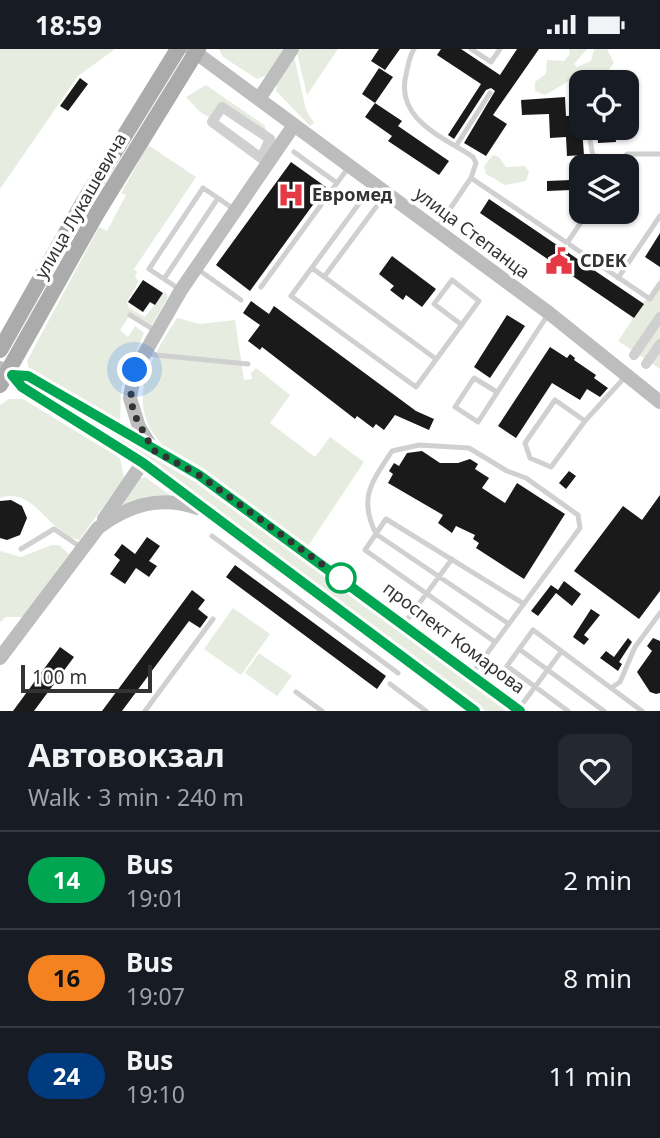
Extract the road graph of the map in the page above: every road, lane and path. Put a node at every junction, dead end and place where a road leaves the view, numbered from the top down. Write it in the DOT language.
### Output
graph roads {
  1 [pos="178,49"];
  2 [pos="292,49"];
  3 [pos="414,49"];
  4 [pos="471,49"];
  5 [pos="500,49"];
  6 [pos="195,50"];
  7 [pos="489,93"];
  8 [pos="259,99"];
  9 [pos="222,107"];
  10 [pos="294,125"];
  11 [pos="456,146"];
  12 [pos="294,152"];
  13 [pos="639,154"];
  14 [pos="660,154"];
  15 [pos="350,166"];
  16 [pos="471,178"];
  17 [pos="337,183"];
  18 [pos="374,184"];
  19 [pos="386,193"];
  20 [pos="218,198"];
  21 [pos="235,210"];
  22 [pos="660,216"];
  23 [pos="580,224"];
  24 [pos="436,229"];
  25 [pos="567,243"];
  26 [pos="196,268"];
  27 [pos="312,268"];
  28 [pos="324,277"];
  29 [pos="618,278"];
  30 [pos="164,279"];
  31 [pos="660,283"];
  32 [pos="261,286"];
  33 [pos="181,290"];
  34 [pos="241,300"];
  35 [pos="548,313"];
  36 [pos="130,315"];
  37 [pos="660,317"];
  38 [pos="462,325"];
  39 [pos="156,331"];
  40 [pos="660,344"];
  41 [pos="0,350"];
  42 [pos="143,353"];
  43 [pos="634,355"];
  44 [pos="436,359"];
  45 [pos="248,364"];
  46 [pos="646,364"];
  47 [pos="5,375"];
  48 [pos="627,375"];
  49 [pos="497,392"];
  50 [pos="660,402"];
  51 [pos="133,412"];
  52 [pos="585,421"];
  53 [pos="120,432"];
  54 [pos="153,450"];
  55 [pos="143,463"];
  56 [pos="246,507"];
  57 [pos="205,510"];
  58 [pos="98,528"];
  59 [pos="229,529"];
  60 [pos="376,534"];
  61 [pos="212,536"];
  62 [pos="21,548"];
  63 [pos="82,548"];
  64 [pos="452,559"];
  65 [pos="439,577"];
  66 [pos="426,594"];
  67 [pos="524,604"];
  68 [pos="660,613"];
  69 [pos="213,619"];
  70 [pos="509,624"];
  71 [pos="404,625"];
  72 [pos="495,642"];
  73 [pos="519,649"];
  74 [pos="561,652"];
  75 [pos="0,658"];
  76 [pos="548,670"];
  77 [pos="398,673"];
  78 [pos="471,675"];
  79 [pos="390,684"];
  80 [pos="535,687"];
  81 [pos="611,688"];
  82 [pos="296,692"];
  83 [pos="519,710"];
  84 [pos="145,711"];
  85 [pos="322,711"];
  86 [pos="426,711"];
  87 [pos="475,711"];
  88 [pos="568,711"];
  89 [pos="604,711"];
  90 [pos="642,711"];
  1 -- 41 [label="main road, улица Лукашевича"];
  2 -- 8 [label="main road"];
  3 -- 11 [label="lane"];
  4 -- 5 [label="lane"];
  6 -- 8 [label="main road, улица Степанца"];
  6 -- 47 [label="main road, улица Лукашевича"];
  7 -- 11 [label="lane"];
  8 -- 10 [label="main road, улица Степанца"];
  9 -- 9 [label="street"];
  10 -- 15 [label="main road, улица Степанца"];
  10 -- 21 [label="main road"];
  11 -- 16 [label="lane"];
  12 -- 17 [label="lane"];
  13 -- 14 [label="lane"];
  15 -- 17 [label="lane"];
  15 -- 18 [label="main road, улица Степанца"];
  16 -- 24 [label="lane"];
  16 -- 25 [label="lane"];
  17 -- 32 [label="lane"];
  18 -- 19 [label="main road, улица Степанца"];
  18 -- 27 [label="lane"];
  19 -- 24 [label="main road, улица Степанца"];
  19 -- 28 [label="lane"];
  20 -- 21 [label="lane"];
  20 -- 30 [label="lane"];
  20 -- 30 [label="lane"];
  21 -- 26 [label="main road"];
  22 -- 29 [label="lane"];
  23 -- 25 [label="lane"];
  24 -- 35 [label="main road, улица Степанца"];
  25 -- 29 [label="lane"];
  26 -- 33 [label="main road"];
  26 -- 34 [label="lane"];
  27 -- 28 [label="lane"];
  27 -- 44 [label="lane"];
  28 -- 44 [label="lane"];
  29 -- 31 [label="lane"];
  30 -- 33 [label="lane"];
  33 -- 39 [label="main road"];
  35 -- 48 [label="main road, улица Степанца"];
  35 -- 49 [label="lane"];
  36 -- 39 [label="lane"];
  37 -- 43 [label="street"];
  38 -- 38 [label="lane"];
  38 -- 44 [label="lane"];
  39 -- 42 [label="main road"];
  40 -- 46 [label="street"];
  42 -- 45 [label="lane"];
  42 -- 51 [label="main road"];
  47 -- 53 [label="main road, проспект Комарова"];
  47 -- 55 [label="main road"];
  48 -- 50 [label="main road, улица Степанца"];
  48 -- 52 [label="lane"];
  49 -- 49 [label="lane"];
  51 -- 53 [label="main road"];
  51 -- 54 [label="main road"];
  52 -- 52 [label="lane"];
  53 -- 54 [label="main road, проспект Комарова"];
  54 -- 56 [label="main road, проспект Комарова"];
  55 -- 57 [label="main road"];
  55 -- 58 [label="main road"];
  56 -- 59 [label="main road"];
  56 -- 71 [label="main road, проспект Комарова"];
  57 -- 58 [label="main road"];
  57 -- 59 [label="main road"];
  58 -- 63 [label="main road"];
  59 -- 87 [label="main road"];
  60 -- 64 [label="lane"];
  60 -- 65 [label="lane"];
  60 -- 66 [label="lane"];
  60 -- 67 [label="lane"];
  61 -- 77 [label="lane"];
  62 -- 63 [label="lane"];
  63 -- 75 [label="main road"];
  64 -- 65 [label="lane"];
  64 -- 67 [label="lane"];
  65 -- 66 [label="lane"];
  65 -- 70 [label="lane"];
  66 -- 71 [label="lane"];
  66 -- 72 [label="lane"];
  67 -- 70 [label="lane"];
  68 -- 81 [label="lane"];
  69 -- 84 [label="lane"];
  70 -- 72 [label="lane"];
  71 -- 78 [label="main road, проспект Комарова"];
  72 -- 78 [label="lane"];
  73 -- 74 [label="lane"];
  73 -- 76 [label="lane"];
  73 -- 80 [label="lane"];
  74 -- 76 [label="lane"];
  74 -- 81 [label="lane"];
  76 -- 80 [label="lane"];
  76 -- 89 [label="lane"];
  78 -- 83 [label="main road, проспект Комарова"];
  79 -- 86 [label="lane"];
  80 -- 83 [label="lane"];
  80 -- 88 [label="lane"];
  81 -- 90 [label="lane"];
  82 -- 85 [label="lane"];
}
